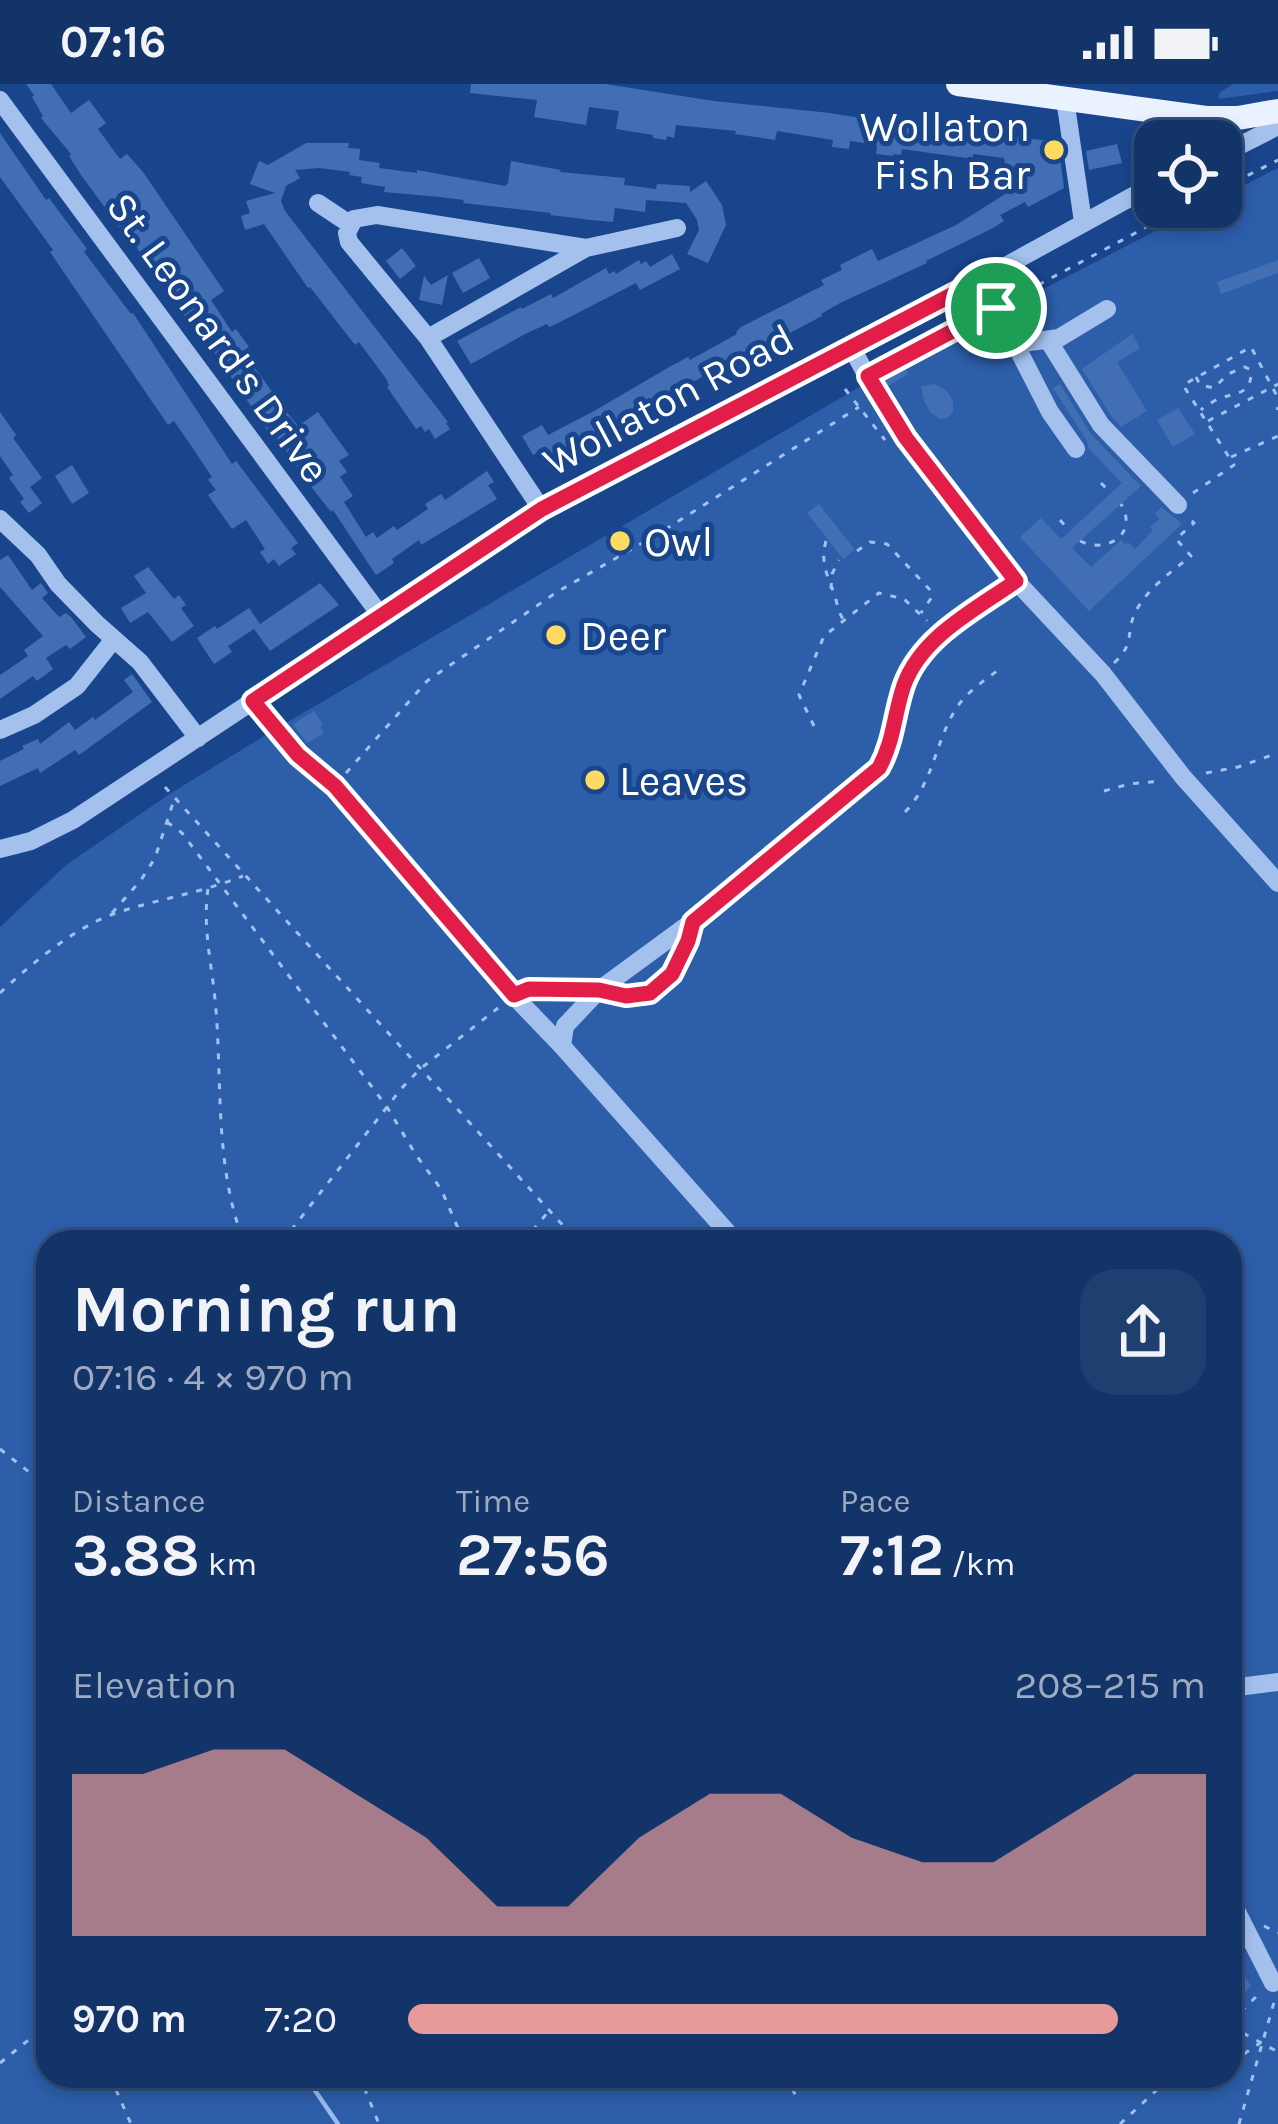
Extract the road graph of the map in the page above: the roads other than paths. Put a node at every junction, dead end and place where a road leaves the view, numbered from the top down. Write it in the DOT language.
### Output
graph roads {
  1 [pos="958,84"];
  2 [pos="1065,99"];
  3 [pos="0,100"];
  4 [pos="1144,110"];
  5 [pos="1278,111"];
  6 [pos="1209,118"];
  7 [pos="1154,120"];
  8 [pos="1211,120"];
  9 [pos="1278,126"];
  10 [pos="1242,144"];
  11 [pos="1134,193"];
  12 [pos="318,202"];
  13 [pos="1083,222"];
  14 [pos="351,226"];
  15 [pos="677,228"];
  16 [pos="586,248"];
  17 [pos="982,279"];
  18 [pos="1108,309"];
  19 [pos="428,338"];
  20 [pos="1048,340"];
  21 [pos="1015,344"];
  22 [pos="851,346"];
  23 [pos="1076,449"];
  24 [pos="1178,505"];
  25 [pos="542,509"];
  26 [pos="0,519"];
  27 [pos="1016,581"];
  28 [pos="380,616"];
  29 [pos="114,639"];
  30 [pos="253,701"];
  31 [pos="0,730"];
  32 [pos="198,738"];
  33 [pos="0,849"];
  34 [pos="1278,883"];
  35 [pos="693,922"];
  36 [pos="599,990"];
  37 [pos="514,995"];
  38 [pos="562,1046"];
  39 [pos="725,1230"];
  40 [pos="1278,1682"];
  41 [pos="1242,1686"];
  42 [pos="1242,1925"];
  43 [pos="1269,1986"];
  1 -- 2 [label="main road"];
  2 -- 4 [label="main road"];
  2 -- 13 [label="street"];
  3 -- 28 [label="street, St. Leonard's Drive"];
  4 -- 6 [label="main road"];
  4 -- 7 [label="street"];
  5 -- 6 [label="main road"];
  6 -- 8 [label="street"];
  9 -- 10 [label="street"];
  11 -- 13 [label="street, Wollaton Road"];
  12 -- 14 [label="street"];
  13 -- 17 [label="street, Wollaton Road"];
  14 -- 16 [label="street"];
  14 -- 19 [label="street"];
  15 -- 16 [label="street"];
  16 -- 19 [label="street"];
  17 -- 21 [label="street"];
  17 -- 22 [label="street, Wollaton Road"];
  18 -- 20 [label="street"];
  19 -- 25 [label="street"];
  20 -- 21 [label="street"];
  20 -- 24 [label="street"];
  21 -- 23 [label="street"];
  22 -- 25 [label="street, Wollaton Road"];
  22 -- 27 [label="street"];
  25 -- 28 [label="street, Wollaton Road"];
  26 -- 29 [label="street"];
  27 -- 34 [label="street"];
  27 -- 35 [label="street"];
  28 -- 30 [label="street, Wollaton Road"];
  29 -- 31 [label="street"];
  29 -- 32 [label="street"];
  30 -- 32 [label="street, Wollaton Road"];
  30 -- 37 [label="street"];
  32 -- 33 [label="street, Wollaton Road"];
  35 -- 36 [label="street"];
  35 -- 36 [label="street"];
  36 -- 37 [label="street"];
  36 -- 38 [label="street"];
  37 -- 38 [label="street"];
  38 -- 39 [label="street"];
  40 -- 41 [label="street"];
  42 -- 43 [label="street"];
}
